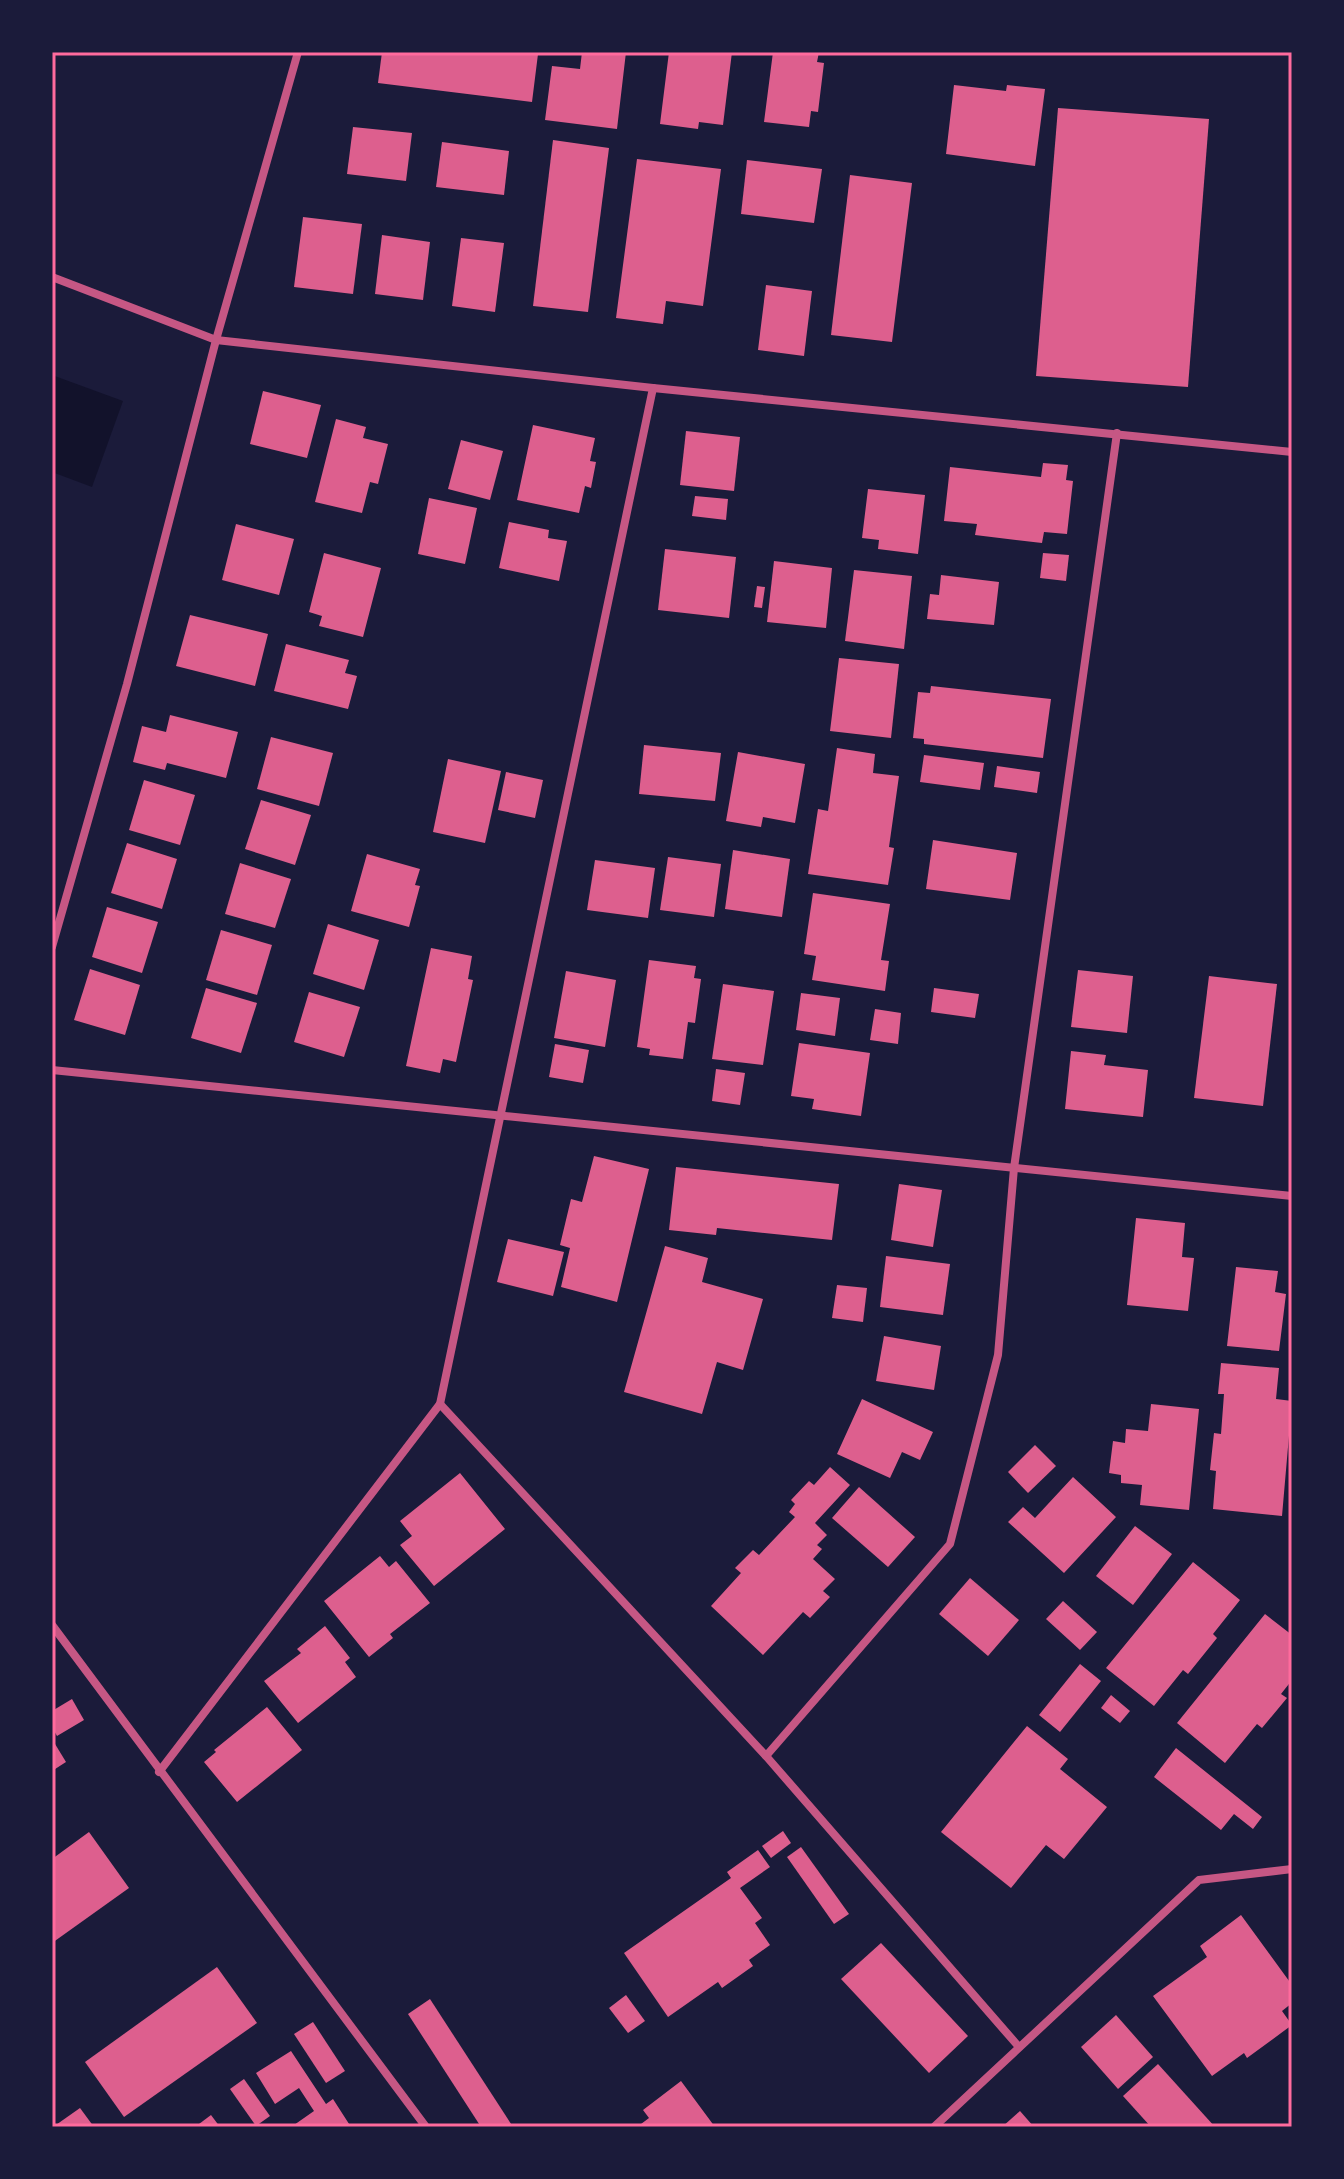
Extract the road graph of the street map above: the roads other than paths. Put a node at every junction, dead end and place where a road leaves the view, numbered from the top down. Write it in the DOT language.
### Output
graph roads {
  1 [pos="298,52"];
  2 [pos="52,277"];
  3 [pos="216,340"];
  4 [pos="653,388"];
  5 [pos="1117,433"];
  6 [pos="1292,452"];
  7 [pos="52,947"];
  8 [pos="52,1070"];
  9 [pos="501,1114"];
  10 [pos="1014,1168"];
  11 [pos="1292,1196"];
  12 [pos="440,1404"];
  13 [pos="52,1625"];
  14 [pos="766,1756"];
  15 [pos="159,1772"];
  16 [pos="1292,1869"];
  17 [pos="1019,2047"];
  18 [pos="426,2127"];
  19 [pos="934,2127"];
  1 -- 3 [label="street"];
  2 -- 3 [label="street"];
  3 -- 4 [label="street"];
  3 -- 7 [label="street"];
  4 -- 5 [label="street"];
  4 -- 9 [label="street"];
  5 -- 6 [label="street"];
  5 -- 10 [label="street"];
  8 -- 9 [label="street"];
  9 -- 10 [label="street"];
  9 -- 12 [label="street"];
  10 -- 11 [label="street"];
  10 -- 14 [label="street"];
  12 -- 14 [label="street"];
  12 -- 15 [label="street"];
  13 -- 15 [label="street"];
  14 -- 17 [label="street"];
  15 -- 18 [label="street"];
  16 -- 17 [label="street"];
  17 -- 19 [label="street"];
}
